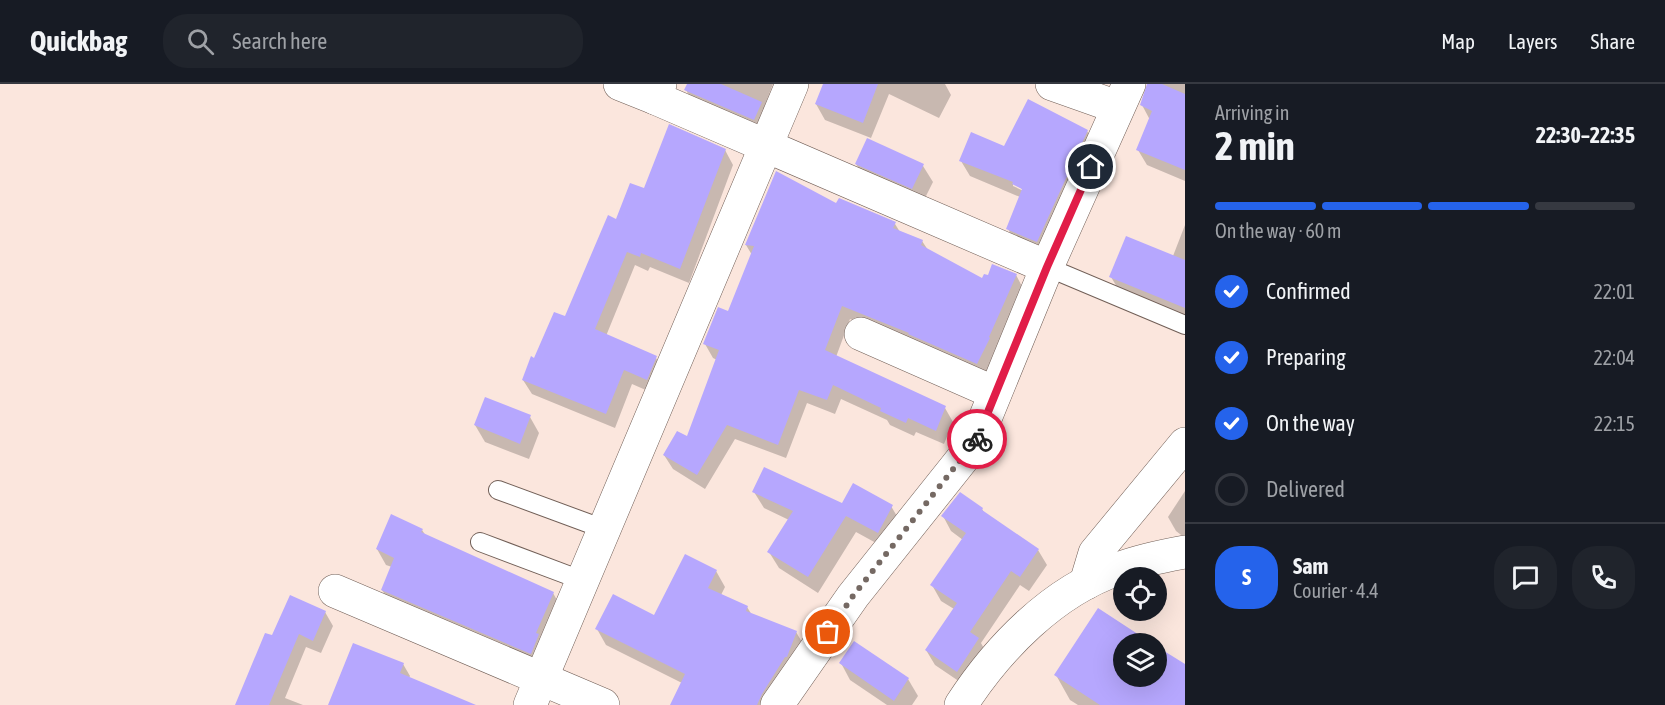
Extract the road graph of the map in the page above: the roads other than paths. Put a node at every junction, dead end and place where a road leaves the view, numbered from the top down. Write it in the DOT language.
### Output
graph roads {
  1 [pos="620,84"];
  2 [pos="792,84"];
  3 [pos="1052,84"];
  4 [pos="657,91"];
  5 [pos="1123,96"];
  6 [pos="766,146"];
  7 [pos="1047,267"];
  8 [pos="1185,325"];
  9 [pos="861,334"];
  10 [pos="995,393"];
  11 [pos="1185,444"];
  12 [pos="498,490"];
  13 [pos="604,529"];
  14 [pos="480,542"];
  15 [pos="1185,552"];
  16 [pos="581,580"];
  17 [pos="1086,583"];
  18 [pos="335,591"];
  19 [pos="535,692"];
  20 [pos="603,705"];
  21 [pos="777,705"];
  22 [pos="962,705"];
  1 -- 4 [label="street"];
  2 -- 6 [label="street"];
  3 -- 5 [label="street"];
  4 -- 6 [label="street"];
  5 -- 7 [label="street"];
  6 -- 7 [label="street"];
  6 -- 13 [label="street"];
  7 -- 8 [label="lane"];
  7 -- 10 [label="street"];
  9 -- 10 [label="street"];
  10 -- 21 [label="street"];
  11 -- 17 [label="street"];
  12 -- 13 [label="lane"];
  13 -- 16 [label="street"];
  14 -- 16 [label="lane"];
  15 -- 17 [label="street"];
  16 -- 19 [label="street"];
  17 -- 22 [label="street"];
  18 -- 19 [label="street"];
  19 -- 20 [label="street"];
}
